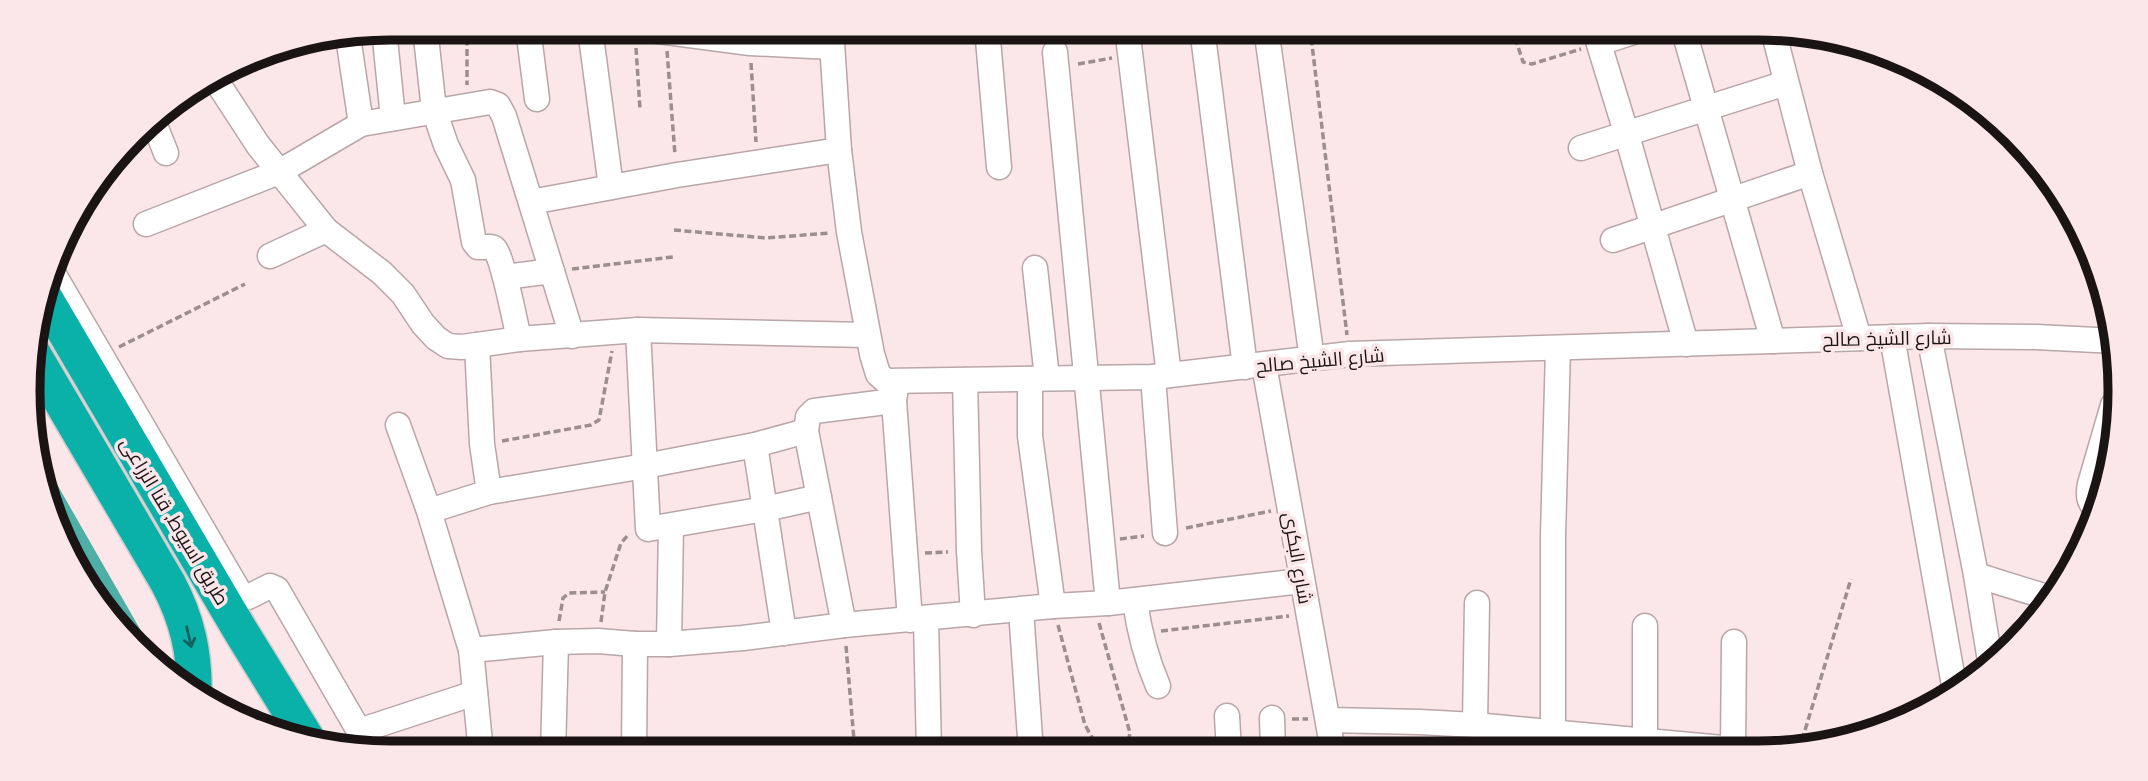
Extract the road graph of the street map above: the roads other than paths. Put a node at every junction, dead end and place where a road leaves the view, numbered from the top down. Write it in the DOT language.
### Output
graph roads {
  1 [pos="385,40"];
  2 [pos="426,40"];
  3 [pos="530,40"];
  4 [pos="583,40"];
  5 [pos="729,40"];
  6 [pos="799,40"];
  7 [pos="831,40"];
  8 [pos="988,40"];
  9 [pos="1129,40"];
  10 [pos="1204,40"];
  11 [pos="1268,40"];
  12 [pos="1598,40"];
  13 [pos="1686,40"];
  14 [pos="1776,41"];
  15 [pos="349,43"];
  16 [pos="1055,60"];
  17 [pos="1786,83"];
  18 [pos="219,85"];
  19 [pos="537,99"];
  20 [pos="1705,107"];
  21 [pos="434,110"];
  22 [pos="393,118"];
  23 [pos="362,124"];
  24 [pos="157,130"];
  25 [pos="1626,132"];
  26 [pos="1581,148"];
  27 [pos="839,150"];
  28 [pos="166,153"];
  29 [pos="999,167"];
  30 [pos="279,172"];
  31 [pos="1810,173"];
  32 [pos="611,187"];
  33 [pos="1733,199"];
  34 [pos="531,202"];
  35 [pos="146,223"];
  36 [pos="1654,226"];
  37 [pos="326,230"];
  38 [pos="1613,240"];
  39 [pos="270,256"];
  40 [pos="1035,268"];
  41 [pos="552,271"];
  42 [pos="505,277"];
  43 [pos="58,283"];
  44 [pos="50,307"];
  45 [pos="627,332"];
  46 [pos="867,335"];
  47 [pos="45,336"];
  48 [pos="572,336"];
  49 [pos="1929,336"];
  50 [pos="1892,337"];
  51 [pos="1859,338"];
  52 [pos="519,339"];
  53 [pos="2104,340"];
  54 [pos="1773,341"];
  55 [pos="1686,344"];
  56 [pos="477,345"];
  57 [pos="1558,348"];
  58 [pos="1312,359"];
  59 [pos="41,366"];
  60 [pos="1254,366"];
  61 [pos="1161,376"];
  62 [pos="1085,378"];
  63 [pos="1039,379"];
  64 [pos="965,380"];
  65 [pos="896,391"];
  66 [pos="398,425"];
  67 [pos="806,431"];
  68 [pos="2105,431"];
  69 [pos="755,445"];
  70 [pos="645,466"];
  71 [pos="489,492"];
  72 [pos="818,497"];
  73 [pos="2089,502"];
  74 [pos="765,509"];
  75 [pos="429,511"];
  76 [pos="660,527"];
  77 [pos="1165,533"];
  78 [pos="1976,575"];
  79 [pos="1303,581"];
  80 [pos="2041,595"];
  81 [pos="1135,601"];
  82 [pos="1477,603"];
  83 [pos="1101,604"];
  84 [pos="1053,606"];
  85 [pos="1021,610"];
  86 [pos="974,615"];
  87 [pos="918,620"];
  88 [pos="844,625"];
  89 [pos="1645,626"];
  90 [pos="784,633"];
  91 [pos="556,642"];
  92 [pos="1734,642"];
  93 [pos="635,644"];
  94 [pos="669,644"];
  95 [pos="471,650"];
  96 [pos="1992,650"];
  97 [pos="194,681"];
  98 [pos="1953,681"];
  99 [pos="1158,686"];
  100 [pos="475,693"];
  101 [pos="1227,716"];
  102 [pos="1272,718"];
  103 [pos="269,719"];
  104 [pos="1328,720"];
  105 [pos="1475,725"];
  106 [pos="301,729"];
  107 [pos="364,740"];
  108 [pos="367,740"];
  109 [pos="1646,740"];
  110 [pos="480,741"];
  111 [pos="553,741"];
  112 [pos="634,741"];
  113 [pos="928,741"];
  114 [pos="1030,741"];
  115 [pos="1228,741"];
  116 [pos="1273,741"];
  117 [pos="1331,741"];
  118 [pos="1552,741"];
  119 [pos="1655,741"];
  120 [pos="1738,741"];
  1 -- 22 [label="street"];
  2 -- 21 [label="street"];
  3 -- 19 [label="street"];
  4 -- 32 [label="street"];
  5 -- 6 [label="street"];
  7 -- 27 [label="street"];
  8 -- 29 [label="street"];
  9 -- 61 [label="street"];
  10 -- 60 [label="street, شارع البكرى"];
  11 -- 58 [label="street"];
  12 -- 25 [label="street"];
  13 -- 20 [label="street"];
  14 -- 17 [label="street"];
  15 -- 23 [label="street"];
  16 -- 62 [label="street"];
  17 -- 20 [label="street"];
  17 -- 31 [label="street"];
  18 -- 30 [label="street"];
  20 -- 25 [label="street"];
  20 -- 33 [label="street"];
  21 -- 22 [label="street"];
  21 -- 34 [label="street"];
  21 -- 42 [label="street"];
  22 -- 23 [label="street"];
  23 -- 30 [label="street"];
  24 -- 28 [label="street"];
  25 -- 26 [label="street"];
  25 -- 36 [label="street"];
  27 -- 32 [label="street"];
  27 -- 46 [label="street"];
  30 -- 35 [label="street"];
  30 -- 37 [label="street"];
  31 -- 33 [label="street"];
  31 -- 51 [label="street"];
  32 -- 34 [label="street"];
  33 -- 36 [label="street"];
  33 -- 54 [label="street"];
  34 -- 41 [label="street"];
  36 -- 38 [label="street"];
  36 -- 55 [label="street"];
  37 -- 39 [label="street"];
  37 -- 56 [label="street"];
  40 -- 63 [label="street"];
  41 -- 42 [label="street"];
  41 -- 48 [label="street"];
  42 -- 52 [label="street"];
  43 -- 107 [label="street"];
  44 -- 106 [label="highway, طريق اسيوط, قنا الزراعى"];
  45 -- 46 [label="street"];
  45 -- 48 [label="street"];
  45 -- 70 [label="street"];
  46 -- 65 [label="street"];
  47 -- 103 [label="highway, طريق اسيوط, قنا الزراعى"];
  48 -- 52 [label="street"];
  49 -- 50 [label="street, شارع الشيخ صالح"];
  49 -- 53 [label="street, شارع الشيخ صالح"];
  49 -- 78 [label="street"];
  50 -- 51 [label="street, شارع الشيخ صالح"];
  50 -- 98 [label="street"];
  51 -- 54 [label="street, شارع الشيخ صالح"];
  52 -- 56 [label="street"];
  54 -- 55 [label="street, شارع الشيخ صالح"];
  55 -- 57 [label="street, شارع الشيخ صالح"];
  56 -- 71 [label="street"];
  57 -- 58 [label="street, شارع الشيخ صالح"];
  57 -- 118 [label="street"];
  58 -- 60 [label="street, شارع الشيخ صالح"];
  59 -- 97 [label="highway, one-way"];
  60 -- 61 [label="street, شارع الشيخ صالح"];
  60 -- 79 [label="street, شارع البكرى"];
  61 -- 62 [label="street, شارع الشيخ صالح"];
  61 -- 77 [label="street"];
  62 -- 63 [label="street, شارع الشيخ صالح"];
  62 -- 83 [label="street"];
  63 -- 64 [label="street, شارع الشيخ صالح"];
  63 -- 84 [label="street"];
  64 -- 65 [label="street, شارع الشيخ صالح"];
  64 -- 86 [label="street"];
  65 -- 67 [label="street, شارع الشيخ صالح"];
  65 -- 87 [label="street"];
  66 -- 75 [label="street"];
  67 -- 69 [label="street"];
  67 -- 72 [label="street"];
  68 -- 73 [label="street"];
  69 -- 70 [label="street"];
  69 -- 74 [label="street"];
  70 -- 71 [label="street"];
  70 -- 76 [label="street"];
  71 -- 75 [label="street"];
  72 -- 74 [label="street"];
  72 -- 88 [label="street"];
  74 -- 76 [label="street"];
  74 -- 90 [label="street"];
  75 -- 95 [label="street"];
  76 -- 94 [label="street"];
  78 -- 80 [label="street"];
  78 -- 96 [label="street"];
  79 -- 81 [label="street"];
  79 -- 104 [label="street, شارع البكرى"];
  81 -- 83 [label="street"];
  81 -- 99 [label="street"];
  82 -- 105 [label="street"];
  83 -- 84 [label="street"];
  84 -- 85 [label="street"];
  85 -- 86 [label="street"];
  85 -- 114 [label="street"];
  86 -- 87 [label="street"];
  87 -- 88 [label="street"];
  87 -- 113 [label="street"];
  88 -- 90 [label="street"];
  89 -- 109 [label="street"];
  90 -- 94 [label="street"];
  91 -- 93 [label="street"];
  91 -- 95 [label="street"];
  91 -- 111 [label="street"];
  92 -- 120 [label="street"];
  93 -- 94 [label="street"];
  93 -- 112 [label="street"];
  95 -- 100 [label="street"];
  100 -- 108 [label="street"];
  100 -- 110 [label="street"];
  101 -- 115 [label="street"];
  102 -- 116 [label="street"];
  104 -- 105 [label="street"];
  104 -- 117 [label="street, شارع البكرى"];
  105 -- 118 [label="street"];
  109 -- 118 [label="street"];
  109 -- 119 [label="street"];
}
